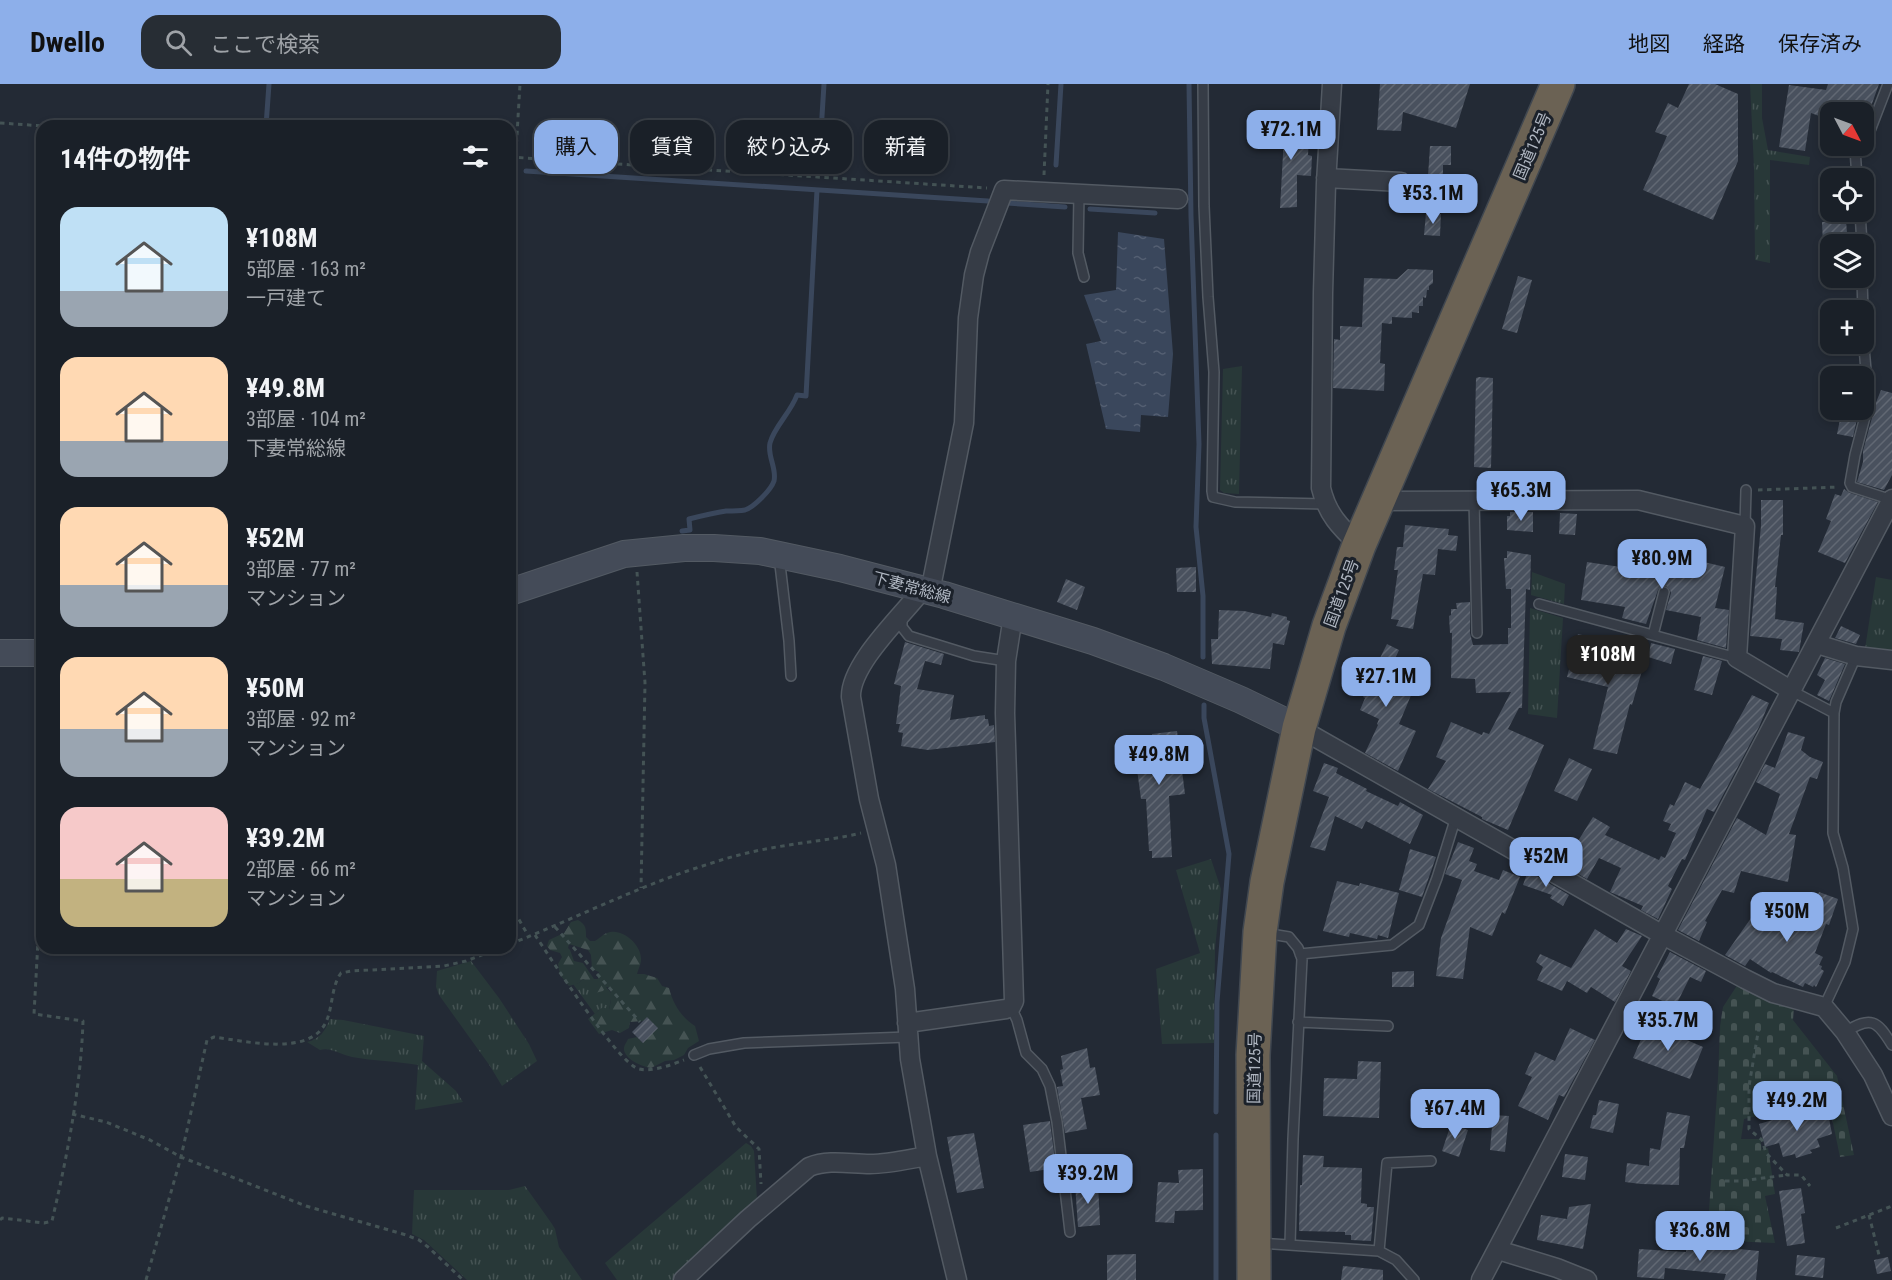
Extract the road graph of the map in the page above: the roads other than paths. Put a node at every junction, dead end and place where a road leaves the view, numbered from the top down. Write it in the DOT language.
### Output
graph roads {
  1 [pos="1203,84"];
  2 [pos="1332,84"];
  3 [pos="1558,84"];
  4 [pos="1888,84"];
  5 [pos="1874,120"];
  6 [pos="1326,178"];
  7 [pos="1401,182"];
  8 [pos="1079,194"];
  9 [pos="1178,199"];
  10 [pos="1084,277"];
  11 [pos="1863,288"];
  12 [pos="1746,490"];
  13 [pos="1474,500"];
  14 [pos="1892,500"];
  15 [pos="1379,501"];
  16 [pos="1325,504"];
  17 [pos="1745,526"];
  18 [pos="1359,545"];
  19 [pos="779,554"];
  20 [pos="516,590"];
  21 [pos="926,591"];
  22 [pos="1664,592"];
  23 [pos="1539,604"];
  24 [pos="903,614"];
  25 [pos="1013,616"];
  26 [pos="1477,633"];
  27 [pos="1653,635"];
  28 [pos="1817,644"];
  29 [pos="0,653"];
  30 [pos="36,653"];
  31 [pos="1857,656"];
  32 [pos="1737,658"];
  33 [pos="1892,660"];
  34 [pos="1006,661"];
  35 [pos="791,676"];
  36 [pos="1792,691"];
  37 [pos="1834,713"];
  38 [pos="1299,728"];
  39 [pos="1456,817"];
  40 [pos="1260,932"];
  41 [pos="1663,935"];
  42 [pos="1300,954"];
  43 [pos="1011,1007"];
  44 [pos="1824,1007"];
  45 [pos="1298,1022"];
  46 [pos="1388,1026"];
  47 [pos="908,1030"];
  48 [pos="1845,1032"];
  49 [pos="1892,1045"];
  50 [pos="694,1055"];
  51 [pos="1892,1116"];
  52 [pos="927,1156"];
  53 [pos="1431,1161"];
  54 [pos="1070,1232"];
  55 [pos="1254,1243"];
  56 [pos="1290,1245"];
  57 [pos="1498,1250"];
  58 [pos="1379,1251"];
  59 [pos="683,1280"];
  60 [pos="957,1280"];
  61 [pos="1254,1280"];
  62 [pos="1414,1280"];
  63 [pos="1481,1280"];
  64 [pos="1587,1280"];
  1 -- 16 [label="lane"];
  2 -- 6 [label="street"];
  3 -- 15 [label="highway, 国道125号"];
  4 -- 5 [label="lane"];
  6 -- 7 [label="street"];
  6 -- 16 [label="street"];
  8 -- 9 [label="street"];
  8 -- 10 [label="lane"];
  8 -- 21 [label="street"];
  11 -- 14 [label="lane"];
  12 -- 17 [label="lane"];
  13 -- 15 [label="street"];
  13 -- 17 [label="street"];
  13 -- 26 [label="lane"];
  14 -- 28 [label="street"];
  15 -- 18 [label="highway, 国道125号"];
  16 -- 18 [label="street"];
  17 -- 32 [label="street"];
  18 -- 38 [label="highway, 国道125号"];
  19 -- 20 [label="main road, 下妻常総線"];
  19 -- 21 [label="main road, 下妻常総線"];
  19 -- 35 [label="lane"];
  21 -- 24 [label="street"];
  21 -- 25 [label="main road, 下妻常総線"];
  22 -- 27 [label="lane"];
  23 -- 27 [label="lane"];
  24 -- 34 [label="lane"];
  24 -- 47 [label="street"];
  25 -- 34 [label="street"];
  25 -- 38 [label="main road, 下妻常総線"];
  27 -- 32 [label="lane"];
  28 -- 31 [label="street"];
  28 -- 36 [label="street"];
  29 -- 30 [label="main road"];
  31 -- 33 [label="street"];
  31 -- 37 [label="lane"];
  32 -- 36 [label="street"];
  34 -- 43 [label="street"];
  36 -- 37 [label="lane"];
  36 -- 41 [label="street"];
  37 -- 44 [label="lane"];
  38 -- 39 [label="street"];
  38 -- 40 [label="highway, 国道125号"];
  39 -- 41 [label="street"];
  39 -- 42 [label="lane"];
  40 -- 42 [label="lane"];
  40 -- 55 [label="highway, 国道125号"];
  41 -- 44 [label="street"];
  41 -- 57 [label="street"];
  42 -- 45 [label="lane"];
  43 -- 47 [label="street"];
  43 -- 54 [label="lane"];
  44 -- 48 [label="street"];
  45 -- 46 [label="lane"];
  45 -- 56 [label="lane"];
  47 -- 50 [label="lane"];
  47 -- 52 [label="street"];
  48 -- 49 [label="lane"];
  48 -- 51 [label="street"];
  52 -- 59 [label="street"];
  52 -- 60 [label="street"];
  53 -- 58 [label="lane"];
  55 -- 56 [label="lane"];
  55 -- 61 [label="highway, 国道125号"];
  56 -- 58 [label="lane"];
  57 -- 63 [label="street"];
  57 -- 64 [label="street"];
  58 -- 62 [label="lane"];
}
